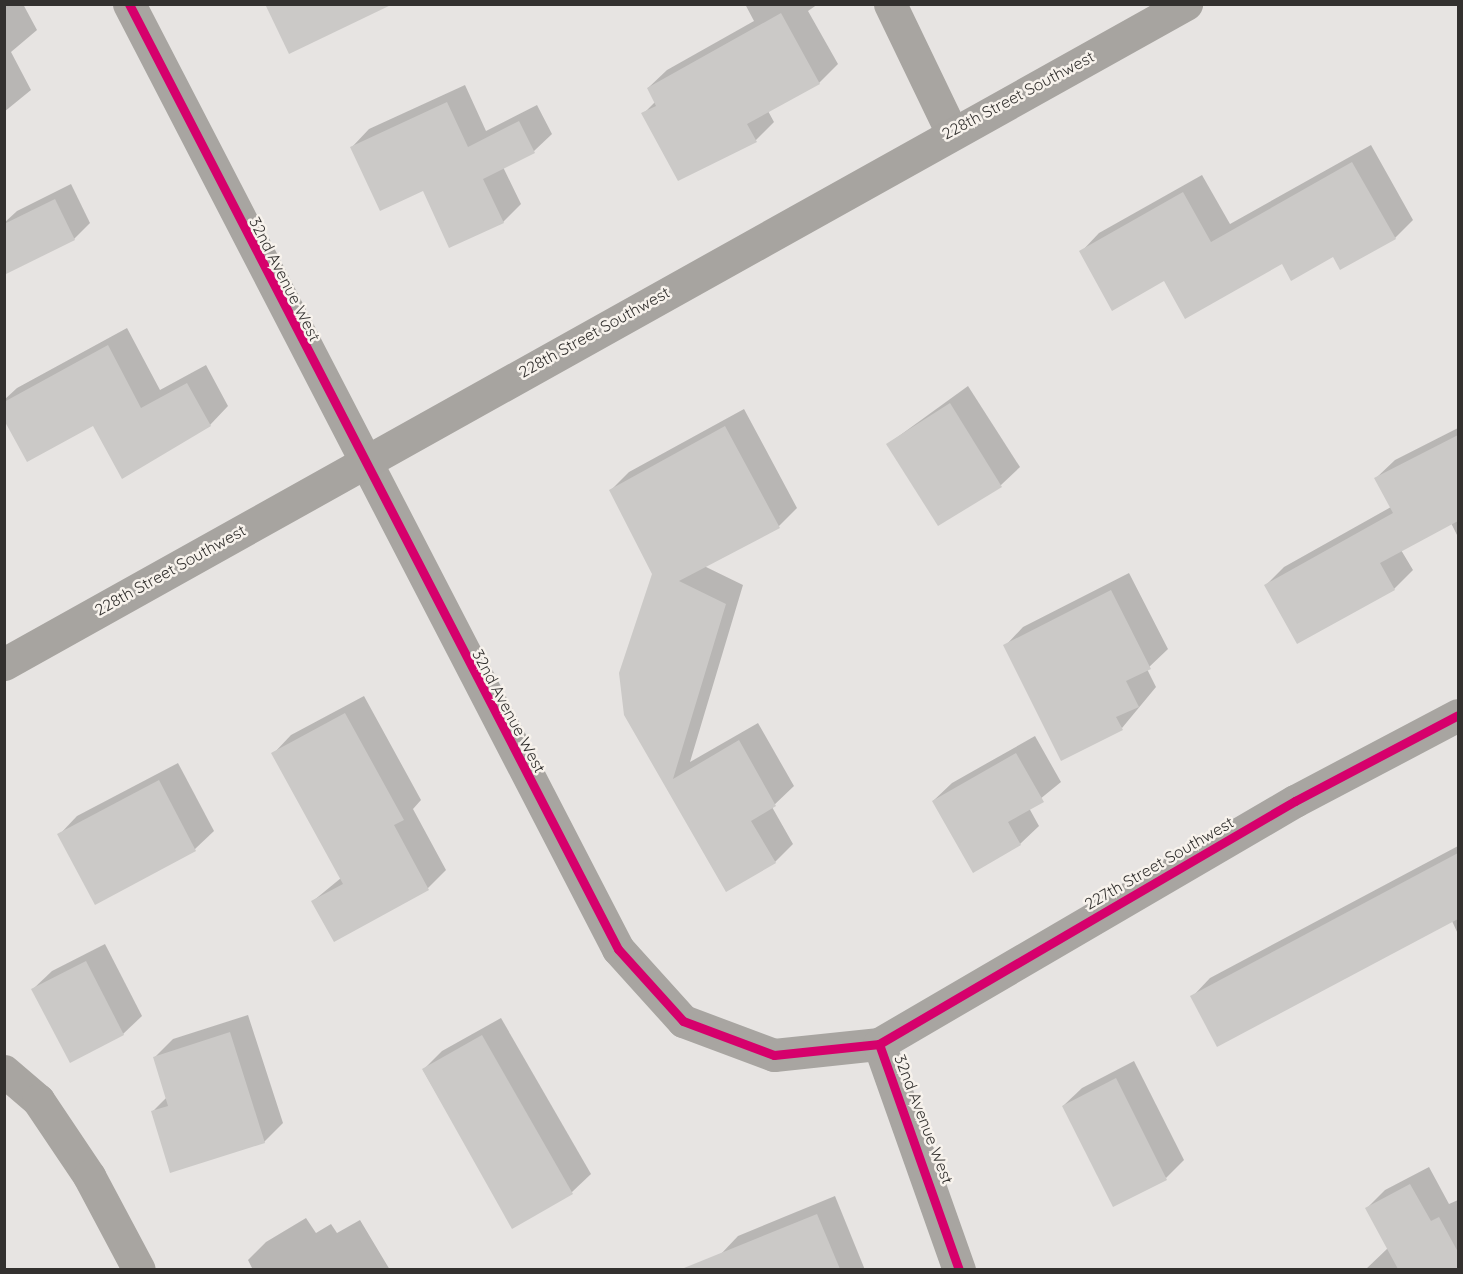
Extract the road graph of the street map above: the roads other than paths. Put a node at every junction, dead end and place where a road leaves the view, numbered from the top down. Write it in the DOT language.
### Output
graph roads {
  1 [pos="129,4"];
  2 [pos="890,4"];
  3 [pos="1185,4"];
  4 [pos="951,131"];
  5 [pos="362,464"];
  6 [pos="4,664"];
  7 [pos="1458,715"];
  8 [pos="879,1044"];
  9 [pos="4,1071"];
  10 [pos="139,1269"];
  11 [pos="959,1269"];
  1 -- 5 [label="street, 32nd Avenue West"];
  2 -- 4 [label="street"];
  3 -- 4 [label="main road, 228th Street Southwest"];
  4 -- 5 [label="main road, 228th Street Southwest"];
  5 -- 6 [label="main road, 228th Street Southwest"];
  5 -- 8 [label="street, 32nd Avenue West"];
  7 -- 8 [label="street, 227th Street Southwest"];
  8 -- 11 [label="street, 32nd Avenue West"];
  9 -- 10 [label="street"];
}
